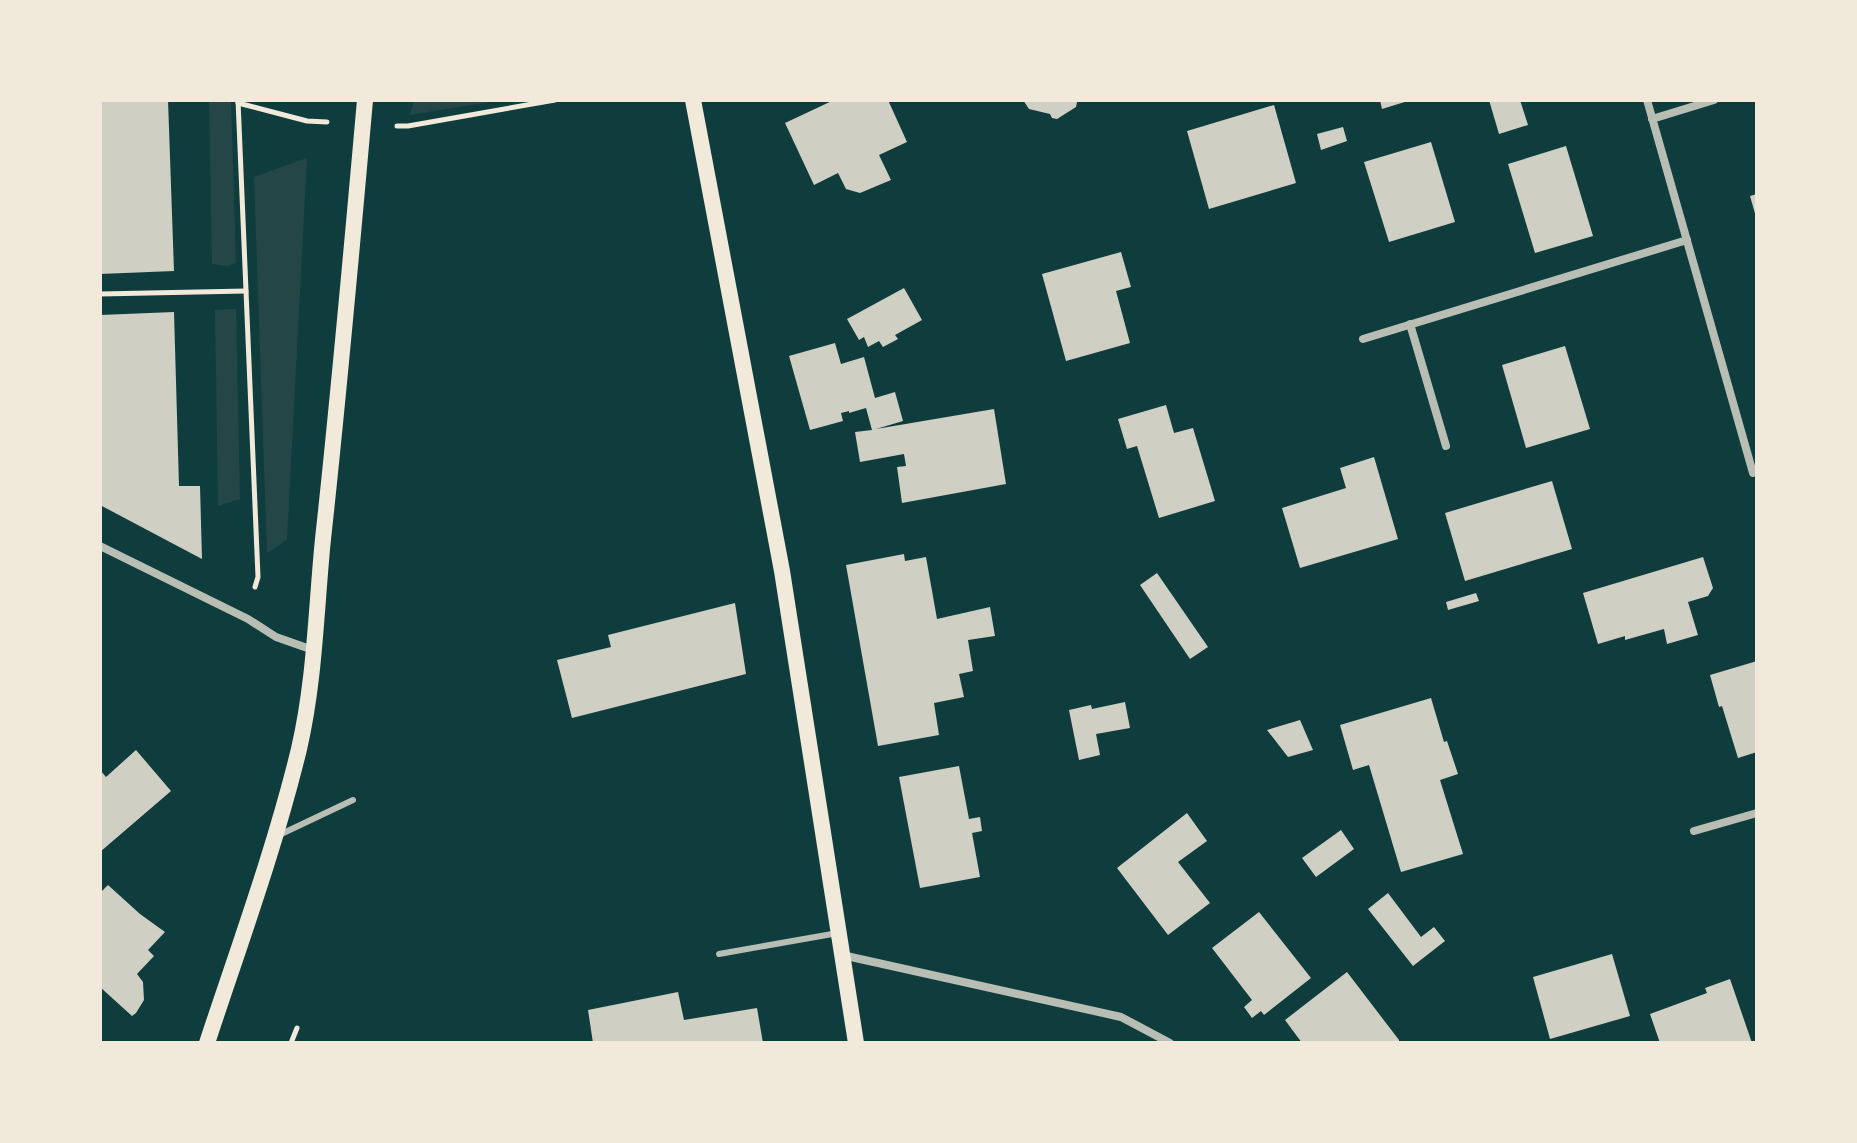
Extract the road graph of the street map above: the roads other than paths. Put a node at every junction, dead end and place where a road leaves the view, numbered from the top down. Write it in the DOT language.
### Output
graph roads {
  1 [pos="365,100"];
  2 [pos="693,100"];
  3 [pos="1647,100"];
  4 [pos="1714,100"];
  5 [pos="1652,119"];
  6 [pos="1687,240"];
  7 [pos="1410,324"];
  8 [pos="1363,339"];
  9 [pos="1446,446"];
  10 [pos="1753,473"];
  11 [pos="100,546"];
  12 [pos="314,650"];
  13 [pos="353,800"];
  14 [pos="1757,813"];
  15 [pos="1694,831"];
  16 [pos="274,838"];
  17 [pos="838,933"];
  18 [pos="719,954"];
  19 [pos="842,955"];
  20 [pos="207,1043"];
  21 [pos="856,1043"];
  22 [pos="1170,1043"];
  1 -- 12 [label="main road"];
  2 -- 17 [label="main road"];
  3 -- 5 [label="street"];
  4 -- 5 [label="street"];
  5 -- 6 [label="street"];
  6 -- 7 [label="street"];
  6 -- 10 [label="street"];
  7 -- 8 [label="street"];
  7 -- 9 [label="street"];
  11 -- 12 [label="street"];
  12 -- 16 [label="main road"];
  13 -- 16 [label="lane"];
  14 -- 15 [label="street"];
  16 -- 20 [label="main road"];
  17 -- 18 [label="lane"];
  17 -- 19 [label="main road"];
  19 -- 21 [label="main road"];
  19 -- 22 [label="street"];
}
